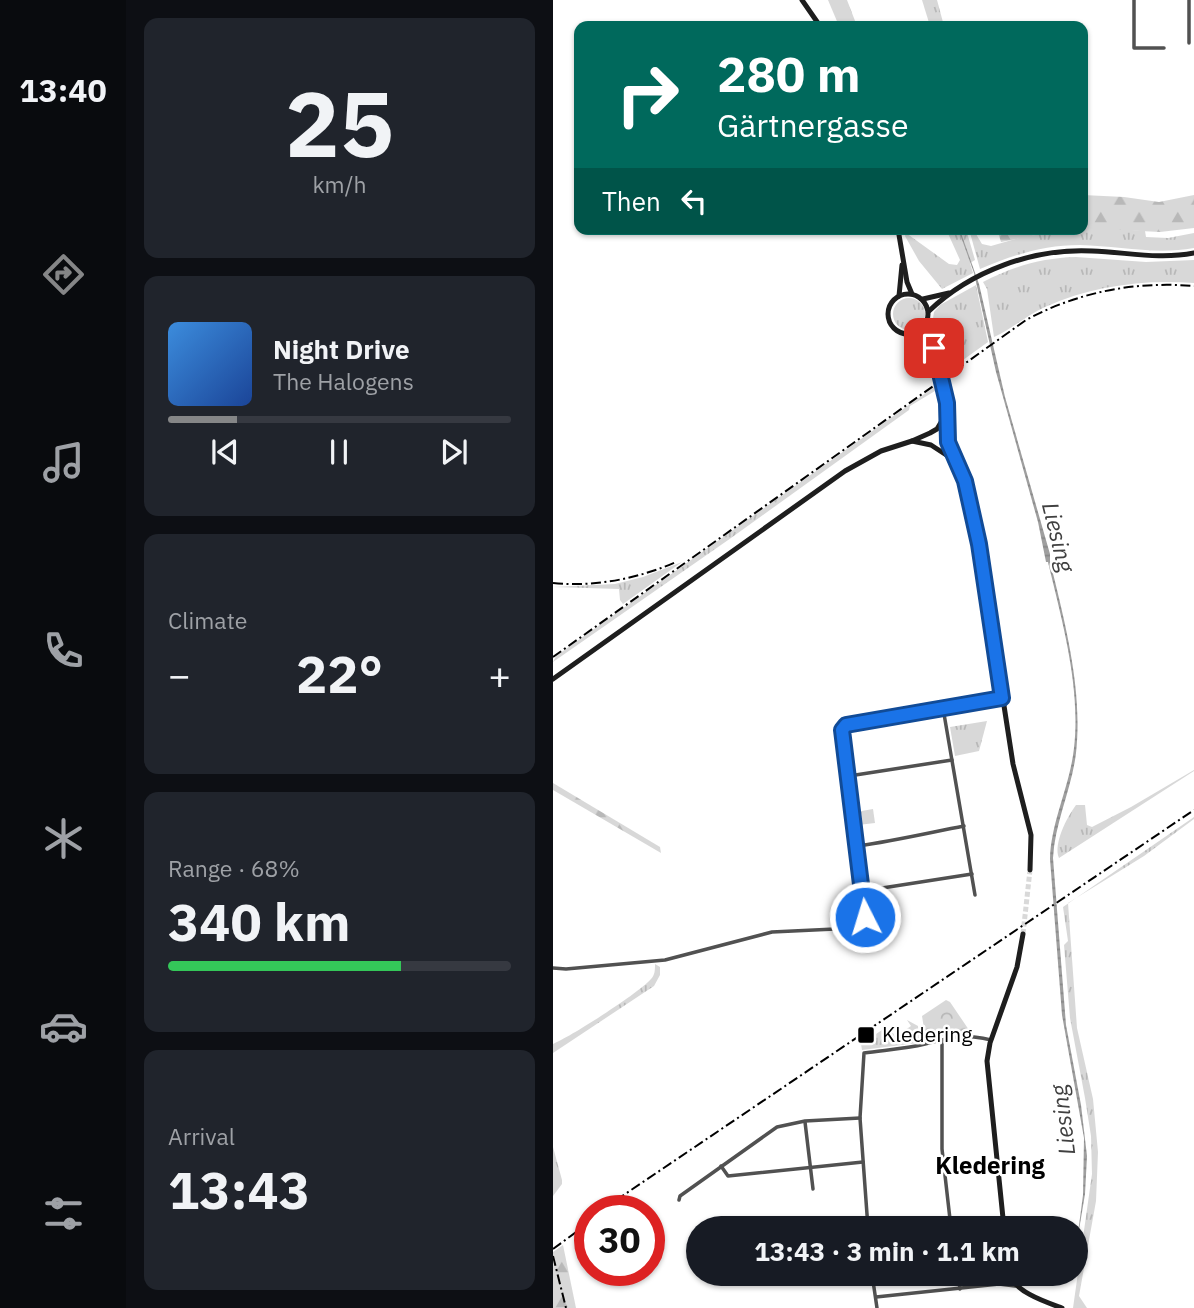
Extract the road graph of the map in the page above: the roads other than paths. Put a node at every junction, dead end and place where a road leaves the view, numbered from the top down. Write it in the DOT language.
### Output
graph roads {
  1 [pos="802,0"];
  2 [pos="1134,0"];
  3 [pos="1189,0"];
  4 [pos="817,21"];
  5 [pos="1189,43"];
  6 [pos="1164,48"];
  7 [pos="899,235"];
  8 [pos="1194,254"];
  9 [pos="903,259"];
  10 [pos="949,293"];
  11 [pos="912,294"];
  12 [pos="899,296"];
  13 [pos="923,299"];
  14 [pos="929,311"];
  15 [pos="926,325"];
  16 [pos="915,333"];
  17 [pos="936,356"];
  18 [pos="946,414"];
  19 [pos="937,429"];
  20 [pos="930,433"];
  21 [pos="947,433"];
  22 [pos="912,442"];
  23 [pos="948,442"];
  24 [pos="933,446"];
  25 [pos="954,460"];
  26 [pos="553,679"];
  27 [pos="1002,698"];
  28 [pos="943,708"];
  29 [pos="952,760"];
  30 [pos="849,776"];
  31 [pos="964,827"];
  32 [pos="858,846"];
  33 [pos="1030,870"];
  34 [pos="972,874"];
  35 [pos="863,891"];
  36 [pos="975,895"];
  37 [pos="1023,934"];
  38 [pos="553,968"];
  39 [pos="941,1040"];
  40 [pos="991,1040"];
  41 [pos="860,1118"];
  42 [pos="805,1121"];
  43 [pos="863,1162"];
  44 [pos="721,1167"];
  45 [pos="810,1167"];
  46 [pos="813,1189"];
  47 [pos="679,1200"];
  48 [pos="867,1216"];
  49 [pos="950,1216"];
  50 [pos="1003,1216"];
  51 [pos="874,1286"];
  52 [pos="960,1286"];
  53 [pos="983,1286"];
  54 [pos="1017,1286"];
  55 [pos="960,1289"];
  56 [pos="876,1297"];
  57 [pos="1056,1307"];
  58 [pos="877,1308"];
  1 -- 4 [label="main road"];
  2 -- 6 [label="street"];
  3 -- 5 [label="street"];
  7 -- 9 [label="main road"];
  8 -- 10 [label="main road"];
  9 -- 11 [label="main road"];
  9 -- 12 [label="main road"];
  10 -- 13 [label="main road"];
  10 -- 14 [label="main road"];
  11 -- 12 [label="main road"];
  11 -- 13 [label="main road"];
  12 -- 16 [label="main road"];
  13 -- 14 [label="main road"];
  14 -- 15 [label="main road"];
  15 -- 16 [label="main road"];
  15 -- 17 [label="main road"];
  16 -- 17 [label="main road"];
  17 -- 18 [label="main road"];
  18 -- 19 [label="main road"];
  18 -- 21 [label="main road"];
  19 -- 20 [label="main road"];
  19 -- 21 [label="main road"];
  20 -- 22 [label="main road"];
  20 -- 24 [label="main road"];
  21 -- 23 [label="main road"];
  22 -- 24 [label="main road"];
  22 -- 26 [label="main road"];
  23 -- 24 [label="main road"];
  23 -- 25 [label="main road"];
  24 -- 25 [label="main road"];
  25 -- 27 [label="main road"];
  27 -- 28 [label="street"];
  27 -- 33 [label="main road"];
  28 -- 29 [label="street"];
  28 -- 30 [label="street"];
  29 -- 30 [label="street"];
  29 -- 31 [label="street"];
  30 -- 32 [label="street"];
  31 -- 32 [label="street"];
  31 -- 34 [label="street"];
  32 -- 35 [label="street"];
  34 -- 35 [label="street"];
  34 -- 36 [label="street"];
  35 -- 38 [label="street"];
  37 -- 40 [label="main road"];
  39 -- 40 [label="street"];
  39 -- 41 [label="street"];
  39 -- 49 [label="street"];
  40 -- 50 [label="main road"];
  41 -- 42 [label="street"];
  41 -- 43 [label="street"];
  42 -- 44 [label="street"];
  42 -- 45 [label="street"];
  43 -- 45 [label="street"];
  43 -- 48 [label="street"];
  44 -- 45 [label="street"];
  44 -- 47 [label="street"];
  45 -- 46 [label="street"];
  51 -- 56 [label="street"];
  52 -- 55 [label="street"];
  53 -- 55 [label="street"];
  54 -- 57 [label="main road"];
  55 -- 56 [label="street"];
  56 -- 58 [label="street"];
}
